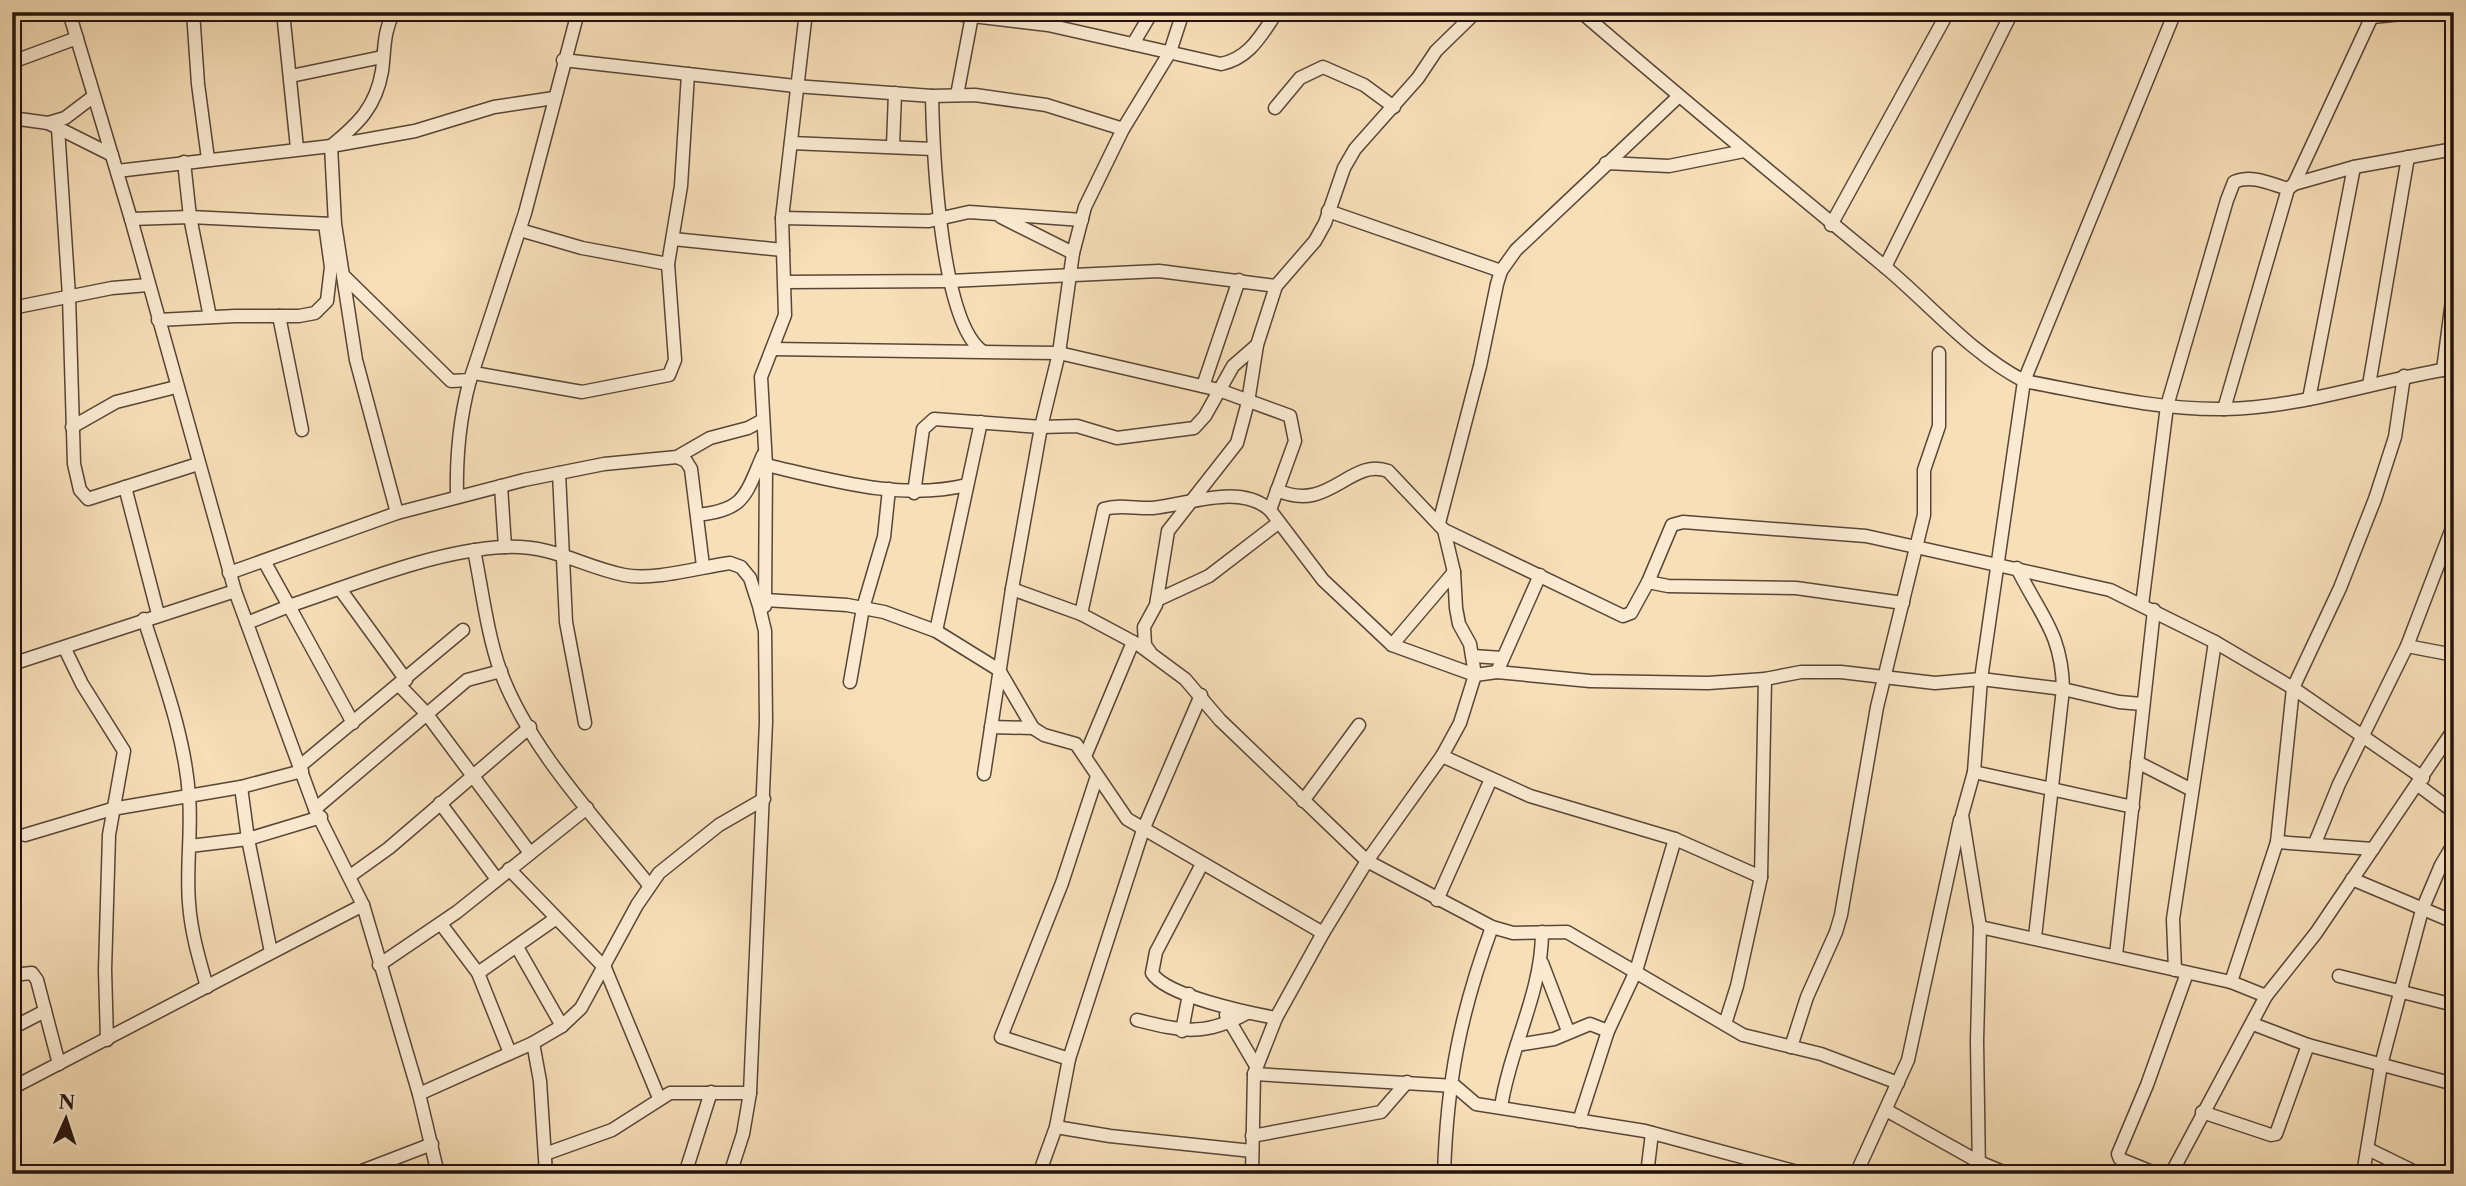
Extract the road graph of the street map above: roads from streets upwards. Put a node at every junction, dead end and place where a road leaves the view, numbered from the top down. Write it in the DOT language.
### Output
graph roads {
  1 [pos="69,12"];
  2 [pos="193,12"];
  3 [pos="283,12"];
  4 [pos="394,12"];
  5 [pos="560,12"];
  6 [pos="806,12"];
  7 [pos="1053,12"];
  8 [pos="1152,12"];
  9 [pos="1183,12"];
  10 [pos="1277,12"];
  11 [pos="1476,12"];
  12 [pos="1581,12"];
  13 [pos="1948,12"];
  14 [pos="2012,12"];
  15 [pos="2175,12"];
  16 [pos="2423,12"];
  17 [pos="946,13"];
  18 [pos="577,14"];
  19 [pos="2373,15"];
  20 [pos="972,16"];
  21 [pos="1048,26"];
  22 [pos="77,38"];
  23 [pos="1133,44"];
  24 [pos="1170,52"];
  25 [pos="382,57"];
  26 [pos="563,60"];
  27 [pos="12,62"];
  28 [pos="688,74"];
  29 [pos="291,76"];
  30 [pos="795,86"];
  31 [pos="895,93"];
  32 [pos="957,95"];
  33 [pos="94,96"];
  34 [pos="932,96"];
  35 [pos="1679,96"];
  36 [pos="554,98"];
  37 [pos="1394,107"];
  38 [pos="1275,108"];
  39 [pos="12,118"];
  40 [pos="53,126"];
  41 [pos="1123,130"];
  42 [pos="791,143"];
  43 [pos="331,146"];
  44 [pos="893,146"];
  45 [pos="297,148"];
  46 [pos="933,149"];
  47 [pos="2454,149"];
  48 [pos="1744,151"];
  49 [pos="112,155"];
  50 [pos="2408,157"];
  51 [pos="208,159"];
  52 [pos="184,162"];
  53 [pos="1606,163"];
  54 [pos="2354,167"];
  55 [pos="117,170"];
  56 [pos="2291,186"];
  57 [pos="1328,211"];
  58 [pos="995,214"];
  59 [pos="190,217"];
  60 [pos="782,218"];
  61 [pos="940,218"];
  62 [pos="131,219"];
  63 [pos="1082,220"];
  64 [pos="330,224"];
  65 [pos="1831,225"];
  66 [pos="520,230"];
  67 [pos="673,239"];
  68 [pos="783,250"];
  69 [pos="1073,253"];
  70 [pos="668,264"];
  71 [pos="1885,267"];
  72 [pos="1501,271"];
  73 [pos="343,275"];
  74 [pos="1070,275"];
  75 [pos="1239,280"];
  76 [pos="950,281"];
  77 [pos="785,282"];
  78 [pos="148,285"];
  79 [pos="2454,285"];
  80 [pos="1276,286"];
  81 [pos="69,296"];
  82 [pos="370,303"];
  83 [pos="12,308"];
  84 [pos="348,309"];
  85 [pos="279,316"];
  86 [pos="210,317"];
  87 [pos="159,320"];
  88 [pos="1257,345"];
  89 [pos="772,349"];
  90 [pos="982,351"];
  91 [pos="1059,353"];
  92 [pos="1939,353"];
  93 [pos="479,358"];
  94 [pos="2448,369"];
  95 [pos="491,375"];
  96 [pos="472,376"];
  97 [pos="2404,376"];
  98 [pos="2024,380"];
  99 [pos="2369,385"];
  100 [pos="1203,386"];
  101 [pos="176,387"];
  102 [pos="1219,390"];
  103 [pos="2309,398"];
  104 [pos="1248,402"];
  105 [pos="2167,406"];
  106 [pos="2224,409"];
  107 [pos="763,420"];
  108 [pos="981,422"];
  109 [pos="72,427"];
  110 [pos="1041,427"];
  111 [pos="748,428"];
  112 [pos="302,430"];
  113 [pos="677,457"];
  114 [pos="764,457"];
  115 [pos="198,464"];
  116 [pos="559,473"];
  117 [pos="967,485"];
  118 [pos="501,486"];
  119 [pos="125,487"];
  120 [pos="889,489"];
  121 [pos="1276,490"];
  122 [pos="914,493"];
  123 [pos="457,497"];
  124 [pos="1191,501"];
  125 [pos="1270,510"];
  126 [pos="397,513"];
  127 [pos="697,515"];
  128 [pos="1278,523"];
  129 [pos="2454,523"];
  130 [pos="1442,527"];
  131 [pos="505,547"];
  132 [pos="1915,549"];
  133 [pos="474,550"];
  134 [pos="563,553"];
  135 [pos="264,561"];
  136 [pos="2000,565"];
  137 [pos="703,566"];
  138 [pos="2017,568"];
  139 [pos="1454,572"];
  140 [pos="229,573"];
  141 [pos="1540,575"];
  142 [pos="1648,582"];
  143 [pos="340,589"];
  144 [pos="1012,589"];
  145 [pos="234,591"];
  146 [pos="765,600"];
  147 [pos="1157,600"];
  148 [pos="1903,603"];
  149 [pos="289,606"];
  150 [pos="2148,607"];
  151 [pos="863,608"];
  152 [pos="158,614"];
  153 [pos="1081,614"];
  154 [pos="144,620"];
  155 [pos="247,623"];
  156 [pos="463,630"];
  157 [pos="765,631"];
  158 [pos="936,631"];
  159 [pos="1133,642"];
  160 [pos="2214,642"];
  161 [pos="1392,645"];
  162 [pos="2407,646"];
  163 [pos="65,649"];
  164 [pos="496,652"];
  165 [pos="2454,654"];
  166 [pos="1153,655"];
  167 [pos="1473,656"];
  168 [pos="1502,658"];
  169 [pos="12,664"];
  170 [pos="999,670"];
  171 [pos="501,671"];
  172 [pos="1497,673"];
  173 [pos="1475,675"];
  174 [pos="409,676"];
  175 [pos="476,676"];
  176 [pos="1884,676"];
  177 [pos="1981,679"];
  178 [pos="1765,680"];
  179 [pos="850,682"];
  180 [pos="2293,688"];
  181 [pos="2063,689"];
  182 [pos="1200,695"];
  183 [pos="414,700"];
  184 [pos="2142,704"];
  185 [pos="426,713"];
  186 [pos="353,723"];
  187 [pos="585,723"];
  188 [pos="1359,725"];
  189 [pos="530,727"];
  190 [pos="991,727"];
  191 [pos="1033,728"];
  192 [pos="2454,729"];
  193 [pos="2363,735"];
  194 [pos="1086,754"];
  195 [pos="1442,756"];
  196 [pos="2137,762"];
  197 [pos="301,769"];
  198 [pos="1973,772"];
  199 [pos="984,774"];
  200 [pos="473,775"];
  201 [pos="1097,776"];
  202 [pos="1491,779"];
  203 [pos="2420,782"];
  204 [pos="242,787"];
  205 [pos="2051,790"];
  206 [pos="2192,790"];
  207 [pos="189,796"];
  208 [pos="764,799"];
  209 [pos="1303,801"];
  210 [pos="440,803"];
  211 [pos="2133,807"];
  212 [pos="587,808"];
  213 [pos="112,809"];
  214 [pos="2454,811"];
  215 [pos="318,813"];
  216 [pos="1962,815"];
  217 [pos="1143,830"];
  218 [pos="25,835"];
  219 [pos="248,839"];
  220 [pos="1675,839"];
  221 [pos="2277,842"];
  222 [pos="2315,843"];
  223 [pos="2454,844"];
  224 [pos="190,846"];
  225 [pos="2373,849"];
  226 [pos="530,853"];
  227 [pos="1367,861"];
  228 [pos="1202,864"];
  229 [pos="2441,865"];
  230 [pos="509,869"];
  231 [pos="2454,870"];
  232 [pos="350,876"];
  233 [pos="1761,877"];
  234 [pos="496,878"];
  235 [pos="2352,879"];
  236 [pos="649,885"];
  237 [pos="1437,900"];
  238 [pos="363,905"];
  239 [pos="2422,910"];
  240 [pos="555,919"];
  241 [pos="2454,922"];
  242 [pos="441,924"];
  243 [pos="1492,927"];
  244 [pos="1980,927"];
  245 [pos="1542,932"];
  246 [pos="1323,933"];
  247 [pos="2035,937"];
  248 [pos="517,947"];
  249 [pos="271,951"];
  250 [pos="2116,955"];
  251 [pos="1542,963"];
  252 [pos="379,965"];
  253 [pos="605,968"];
  254 [pos="1636,971"];
  255 [pos="2181,971"];
  256 [pos="478,973"];
  257 [pos="12,975"];
  258 [pos="2339,976"];
  259 [pos="2231,982"];
  260 [pos="207,987"];
  261 [pos="2402,991"];
  262 [pos="1189,993"];
  263 [pos="2266,996"];
  264 [pos="1217,1003"];
  265 [pos="2454,1005"];
  266 [pos="45,1011"];
  267 [pos="1247,1013"];
  268 [pos="1276,1018"];
  269 [pos="1137,1020"];
  270 [pos="1230,1022"];
  271 [pos="1725,1024"];
  272 [pos="2253,1024"];
  273 [pos="562,1026"];
  274 [pos="12,1028"];
  275 [pos="1182,1031"];
  276 [pos="1568,1031"];
  277 [pos="1608,1031"];
  278 [pos="107,1040"];
  279 [pos="533,1043"];
  280 [pos="1517,1045"];
  281 [pos="2308,1045"];
  282 [pos="1791,1047"];
  283 [pos="510,1053"];
  284 [pos="1069,1059"];
  285 [pos="59,1064"];
  286 [pos="2381,1065"];
  287 [pos="1255,1070"];
  288 [pos="1407,1082"];
  289 [pos="1898,1083"];
  290 [pos="2454,1084"];
  291 [pos="1451,1085"];
  292 [pos="12,1088"];
  293 [pos="710,1093"];
  294 [pos="750,1093"];
  295 [pos="419,1094"];
  296 [pos="659,1098"];
  297 [pos="1501,1107"];
  298 [pos="1886,1110"];
  299 [pos="2203,1112"];
  300 [pos="1579,1121"];
  301 [pos="1056,1127"];
  302 [pos="1653,1133"];
  303 [pos="1252,1136"];
  304 [pos="432,1144"];
  305 [pos="2368,1149"];
  306 [pos="1252,1152"];
  307 [pos="545,1154"];
  308 [pos="1979,1168"];
  309 [pos="369,1171"];
  310 [pos="438,1173"];
  311 [pos="354,1174"];
  312 [pos="478,1174"];
  313 [pos="545,1174"];
  314 [pos="685,1174"];
  315 [pos="730,1174"];
  316 [pos="1039,1174"];
  317 [pos="1252,1174"];
  318 [pos="1444,1174"];
  319 [pos="1647,1174"];
  320 [pos="1805,1174"];
  321 [pos="1856,1174"];
  322 [pos="2008,1174"];
  323 [pos="2157,1174"];
  324 [pos="2171,1174"];
  325 [pos="2363,1174"];
  326 [pos="2419,1174"];
  1 -- 22 [label="street"];
  2 -- 51 [label="street"];
  3 -- 29 [label="street"];
  4 -- 25 [label="street"];
  5 -- 18 [label="street"];
  6 -- 30 [label="street"];
  7 -- 21 [label="street"];
  8 -- 23 [label="street"];
  9 -- 24 [label="street"];
  10 -- 24 [label="street"];
  11 -- 37 [label="street"];
  12 -- 35 [label="street"];
  13 -- 65 [label="street"];
  14 -- 71 [label="street"];
  15 -- 98 [label="street"];
  16 -- 19 [label="street"];
  17 -- 20 [label="street"];
  18 -- 26 [label="street"];
  19 -- 56 [label="street"];
  20 -- 21 [label="street"];
  20 -- 32 [label="street"];
  21 -- 23 [label="street"];
  22 -- 27 [label="street"];
  22 -- 33 [label="street"];
  23 -- 24 [label="street"];
  24 -- 41 [label="street"];
  25 -- 29 [label="street"];
  25 -- 43 [label="street"];
  26 -- 28 [label="street"];
  26 -- 36 [label="street"];
  28 -- 30 [label="street"];
  28 -- 67 [label="street"];
  29 -- 45 [label="street"];
  30 -- 31 [label="street"];
  30 -- 42 [label="street"];
  31 -- 34 [label="street"];
  31 -- 44 [label="street"];
  32 -- 34 [label="street"];
  32 -- 41 [label="street"];
  33 -- 40 [label="street"];
  33 -- 49 [label="street"];
  34 -- 46 [label="street"];
  35 -- 48 [label="street"];
  35 -- 53 [label="street"];
  36 -- 43 [label="street"];
  36 -- 66 [label="street"];
  37 -- 38 [label="street"];
  37 -- 57 [label="street"];
  39 -- 40 [label="street"];
  40 -- 49 [label="street"];
  40 -- 81 [label="street"];
  41 -- 63 [label="street"];
  42 -- 44 [label="street"];
  42 -- 60 [label="street"];
  43 -- 45 [label="street"];
  43 -- 64 [label="street"];
  44 -- 46 [label="street"];
  45 -- 51 [label="street"];
  46 -- 61 [label="street"];
  47 -- 50 [label="street"];
  48 -- 53 [label="street"];
  48 -- 65 [label="street"];
  49 -- 55 [label="street"];
  50 -- 54 [label="street"];
  50 -- 99 [label="street"];
  51 -- 52 [label="street"];
  52 -- 55 [label="street"];
  52 -- 59 [label="street"];
  53 -- 72 [label="street"];
  54 -- 56 [label="street"];
  54 -- 103 [label="street"];
  55 -- 62 [label="street"];
  56 -- 105 [label="street"];
  56 -- 106 [label="street"];
  57 -- 72 [label="street"];
  57 -- 80 [label="street"];
  58 -- 61 [label="street"];
  58 -- 63 [label="street"];
  58 -- 69 [label="street"];
  59 -- 62 [label="street"];
  59 -- 64 [label="street"];
  59 -- 86 [label="street"];
  60 -- 61 [label="street"];
  60 -- 68 [label="street"];
  61 -- 76 [label="street"];
  62 -- 78 [label="street"];
  63 -- 69 [label="street"];
  64 -- 73 [label="street"];
  64 -- 85 [label="street"];
  65 -- 71 [label="street"];
  66 -- 70 [label="street"];
  66 -- 93 [label="street"];
  67 -- 68 [label="street"];
  67 -- 70 [label="street"];
  68 -- 77 [label="street"];
  69 -- 74 [label="street"];
  70 -- 95 [label="street"];
  71 -- 98 [label="street"];
  72 -- 130 [label="street"];
  73 -- 82 [label="street"];
  73 -- 84 [label="street"];
  74 -- 75 [label="street"];
  74 -- 76 [label="street"];
  74 -- 91 [label="street"];
  75 -- 80 [label="street"];
  75 -- 100 [label="street"];
  76 -- 77 [label="street"];
  76 -- 90 [label="street"];
  77 -- 89 [label="street"];
  78 -- 81 [label="street"];
  78 -- 87 [label="street"];
  79 -- 94 [label="street"];
  80 -- 88 [label="street"];
  81 -- 83 [label="street"];
  81 -- 109 [label="street"];
  82 -- 84 [label="street"];
  82 -- 96 [label="street"];
  84 -- 126 [label="street"];
  85 -- 86 [label="street"];
  85 -- 112 [label="street"];
  86 -- 87 [label="street"];
  87 -- 101 [label="street"];
  88 -- 102 [label="street"];
  88 -- 104 [label="street"];
  89 -- 90 [label="street"];
  89 -- 107 [label="street"];
  90 -- 91 [label="street"];
  91 -- 100 [label="street"];
  91 -- 110 [label="street"];
  92 -- 132 [label="street"];
  93 -- 95 [label="street"];
  93 -- 96 [label="street"];
  94 -- 97 [label="street"];
  95 -- 96 [label="street"];
  96 -- 123 [label="street"];
  97 -- 99 [label="street"];
  97 -- 180 [label="street"];
  98 -- 105 [label="street"];
  98 -- 136 [label="street"];
  99 -- 103 [label="street"];
  100 -- 102 [label="street"];
  101 -- 109 [label="street"];
  101 -- 115 [label="street"];
  102 -- 104 [label="street"];
  102 -- 110 [label="street"];
  103 -- 106 [label="street"];
  104 -- 121 [label="street"];
  104 -- 124 [label="street"];
  105 -- 106 [label="street"];
  105 -- 150 [label="street"];
  107 -- 111 [label="street"];
  107 -- 114 [label="street"];
  108 -- 110 [label="street"];
  108 -- 117 [label="street"];
  108 -- 122 [label="street"];
  109 -- 119 [label="street"];
  110 -- 144 [label="street"];
  111 -- 113 [label="street"];
  111 -- 114 [label="street"];
  113 -- 116 [label="street"];
  113 -- 127 [label="street"];
  114 -- 120 [label="street"];
  114 -- 127 [label="street"];
  114 -- 146 [label="street"];
  115 -- 119 [label="street"];
  115 -- 140 [label="street"];
  116 -- 118 [label="street"];
  116 -- 134 [label="street"];
  117 -- 122 [label="street"];
  117 -- 158 [label="street"];
  118 -- 123 [label="street"];
  118 -- 131 [label="street"];
  119 -- 152 [label="street"];
  120 -- 122 [label="street"];
  120 -- 151 [label="street"];
  121 -- 125 [label="street"];
  121 -- 130 [label="street"];
  123 -- 126 [label="street"];
  124 -- 125 [label="street"];
  124 -- 147 [label="street"];
  124 -- 153 [label="street"];
  125 -- 128 [label="street"];
  126 -- 135 [label="street"];
  127 -- 137 [label="street"];
  128 -- 147 [label="street"];
  128 -- 161 [label="street"];
  129 -- 162 [label="street"];
  130 -- 139 [label="street"];
  130 -- 141 [label="street"];
  131 -- 133 [label="street"];
  131 -- 134 [label="street"];
  132 -- 136 [label="street"];
  132 -- 142 [label="street"];
  132 -- 148 [label="street"];
  133 -- 143 [label="street"];
  133 -- 164 [label="street"];
  134 -- 137 [label="street"];
  134 -- 187 [label="street"];
  135 -- 140 [label="street"];
  135 -- 149 [label="street"];
  136 -- 138 [label="street"];
  136 -- 177 [label="street"];
  137 -- 157 [label="street"];
  138 -- 150 [label="street"];
  138 -- 181 [label="street"];
  139 -- 161 [label="street"];
  139 -- 167 [label="street"];
  140 -- 145 [label="street"];
  141 -- 142 [label="street"];
  141 -- 168 [label="street"];
  142 -- 148 [label="street"];
  143 -- 149 [label="street"];
  143 -- 174 [label="street"];
  144 -- 153 [label="street"];
  144 -- 170 [label="street"];
  145 -- 152 [label="street"];
  145 -- 155 [label="street"];
  146 -- 151 [label="street"];
  146 -- 157 [label="street"];
  147 -- 166 [label="street"];
  148 -- 176 [label="street"];
  149 -- 155 [label="street"];
  149 -- 186 [label="street"];
  150 -- 160 [label="street"];
  150 -- 184 [label="street"];
  151 -- 158 [label="street"];
  151 -- 179 [label="street"];
  152 -- 154 [label="street"];
  153 -- 159 [label="street"];
  154 -- 163 [label="street"];
  154 -- 207 [label="street"];
  155 -- 197 [label="street"];
  156 -- 174 [label="street"];
  157 -- 208 [label="street"];
  158 -- 170 [label="street"];
  159 -- 166 [label="street"];
  159 -- 194 [label="street"];
  160 -- 180 [label="street"];
  160 -- 206 [label="street"];
  161 -- 173 [label="street"];
  162 -- 165 [label="street"];
  162 -- 193 [label="street"];
  163 -- 169 [label="street"];
  163 -- 213 [label="street"];
  164 -- 171 [label="street"];
  164 -- 175 [label="street"];
  166 -- 182 [label="street"];
  167 -- 168 [label="street"];
  167 -- 173 [label="street"];
  168 -- 172 [label="street"];
  170 -- 190 [label="street"];
  170 -- 191 [label="street"];
  171 -- 175 [label="street"];
  171 -- 189 [label="street"];
  172 -- 173 [label="street"];
  172 -- 178 [label="street"];
  173 -- 195 [label="street"];
  174 -- 183 [label="street"];
  174 -- 183 [label="street"];
  174 -- 186 [label="street"];
  175 -- 185 [label="street"];
  176 -- 177 [label="street"];
  176 -- 178 [label="street"];
  176 -- 282 [label="street"];
  177 -- 181 [label="street"];
  177 -- 198 [label="street"];
  178 -- 233 [label="street"];
  180 -- 193 [label="street"];
  180 -- 221 [label="street"];
  181 -- 184 [label="street"];
  181 -- 205 [label="street"];
  182 -- 209 [label="street"];
  182 -- 217 [label="street"];
  183 -- 185 [label="street"];
  184 -- 196 [label="street"];
  185 -- 200 [label="street"];
  185 -- 215 [label="street"];
  186 -- 197 [label="street"];
  188 -- 209 [label="street"];
  189 -- 200 [label="street"];
  189 -- 212 [label="street"];
  190 -- 191 [label="street"];
  190 -- 199 [label="street"];
  191 -- 194 [label="street"];
  192 -- 203 [label="street"];
  193 -- 203 [label="street"];
  193 -- 222 [label="street"];
  194 -- 201 [label="street"];
  195 -- 202 [label="street"];
  195 -- 227 [label="street"];
  196 -- 206 [label="street"];
  196 -- 211 [label="street"];
  197 -- 204 [label="street"];
  197 -- 215 [label="street"];
  198 -- 205 [label="street"];
  198 -- 216 [label="street"];
  200 -- 210 [label="street"];
  200 -- 226 [label="street"];
  201 -- 217 [label="street"];
  201 -- 284 [label="street"];
  202 -- 220 [label="street"];
  202 -- 237 [label="street"];
  203 -- 214 [label="street"];
  203 -- 225 [label="street"];
  204 -- 207 [label="street"];
  204 -- 219 [label="street"];
  205 -- 211 [label="street"];
  205 -- 247 [label="street"];
  206 -- 255 [label="street"];
  207 -- 213 [label="street"];
  207 -- 224 [label="street"];
  208 -- 236 [label="street"];
  208 -- 294 [label="street"];
  209 -- 227 [label="street"];
  210 -- 232 [label="street"];
  210 -- 234 [label="street"];
  211 -- 250 [label="street"];
  212 -- 226 [label="street"];
  212 -- 236 [label="street"];
  213 -- 218 [label="street"];
  213 -- 278 [label="street"];
  215 -- 219 [label="street"];
  215 -- 232 [label="street"];
  216 -- 244 [label="street"];
  216 -- 289 [label="street"];
  217 -- 228 [label="street"];
  217 -- 284 [label="street"];
  219 -- 224 [label="street"];
  219 -- 249 [label="street"];
  220 -- 233 [label="street"];
  220 -- 254 [label="street"];
  221 -- 222 [label="street"];
  221 -- 259 [label="street"];
  222 -- 225 [label="street"];
  223 -- 229 [label="street"];
  224 -- 260 [label="street"];
  225 -- 235 [label="street"];
  226 -- 230 [label="street"];
  227 -- 237 [label="street"];
  227 -- 246 [label="street"];
  228 -- 246 [label="street"];
  228 -- 262 [label="street"];
  229 -- 231 [label="street"];
  229 -- 239 [label="street"];
  230 -- 234 [label="street"];
  230 -- 240 [label="street"];
  232 -- 238 [label="street"];
  233 -- 271 [label="street"];
  234 -- 242 [label="street"];
  235 -- 239 [label="street"];
  235 -- 263 [label="street"];
  236 -- 253 [label="street"];
  237 -- 243 [label="street"];
  238 -- 249 [label="street"];
  238 -- 252 [label="street"];
  239 -- 241 [label="street"];
  239 -- 261 [label="street"];
  240 -- 248 [label="street"];
  240 -- 253 [label="street"];
  242 -- 252 [label="street"];
  242 -- 256 [label="street"];
  243 -- 245 [label="street"];
  243 -- 291 [label="street"];
  244 -- 247 [label="street"];
  244 -- 308 [label="street"];
  245 -- 251 [label="street"];
  245 -- 254 [label="street"];
  246 -- 268 [label="street"];
  247 -- 250 [label="street"];
  248 -- 256 [label="street"];
  248 -- 273 [label="street"];
  249 -- 260 [label="street"];
  250 -- 255 [label="street"];
  251 -- 276 [label="street"];
  251 -- 280 [label="street"];
  252 -- 295 [label="street"];
  253 -- 273 [label="street"];
  253 -- 296 [label="street"];
  254 -- 271 [label="street"];
  254 -- 277 [label="street"];
  255 -- 259 [label="street"];
  255 -- 323 [label="street"];
  256 -- 283 [label="street"];
  257 -- 266 [label="street"];
  258 -- 261 [label="street"];
  259 -- 263 [label="street"];
  260 -- 278 [label="street"];
  261 -- 265 [label="street"];
  261 -- 286 [label="street"];
  262 -- 264 [label="street"];
  262 -- 275 [label="street"];
  263 -- 272 [label="street"];
  264 -- 267 [label="street"];
  264 -- 270 [label="street"];
  266 -- 274 [label="street"];
  266 -- 285 [label="street"];
  267 -- 268 [label="street"];
  267 -- 270 [label="street"];
  268 -- 287 [label="street"];
  269 -- 275 [label="street"];
  270 -- 275 [label="street"];
  270 -- 287 [label="street"];
  271 -- 282 [label="street"];
  272 -- 281 [label="street"];
  272 -- 299 [label="street"];
  273 -- 279 [label="street"];
  276 -- 277 [label="street"];
  276 -- 280 [label="street"];
  277 -- 300 [label="street"];
  278 -- 285 [label="street"];
  279 -- 283 [label="street"];
  279 -- 307 [label="street"];
  280 -- 297 [label="street"];
  281 -- 286 [label="street"];
  281 -- 299 [label="street"];
  282 -- 289 [label="street"];
  283 -- 295 [label="street"];
  284 -- 301 [label="street"];
  285 -- 292 [label="street"];
  286 -- 290 [label="street"];
  286 -- 305 [label="street"];
  287 -- 288 [label="street"];
  287 -- 303 [label="street"];
  288 -- 291 [label="street"];
  288 -- 303 [label="street"];
  289 -- 298 [label="street"];
  291 -- 297 [label="street"];
  291 -- 318 [label="street"];
  293 -- 294 [label="street"];
  293 -- 296 [label="street"];
  293 -- 314 [label="street"];
  294 -- 315 [label="street"];
  295 -- 304 [label="street"];
  296 -- 307 [label="street"];
  297 -- 300 [label="street"];
  298 -- 308 [label="street"];
  298 -- 321 [label="street"];
  299 -- 324 [label="street"];
  300 -- 302 [label="street"];
  301 -- 306 [label="street"];
  301 -- 316 [label="street"];
  302 -- 319 [label="street"];
  302 -- 320 [label="street"];
  303 -- 306 [label="street"];
  304 -- 309 [label="street"];
  304 -- 310 [label="street"];
  305 -- 325 [label="street"];
  305 -- 326 [label="street"];
  306 -- 317 [label="street"];
  307 -- 313 [label="street"];
  308 -- 322 [label="street"];
  309 -- 311 [label="street"];
  310 -- 312 [label="street"];
}
